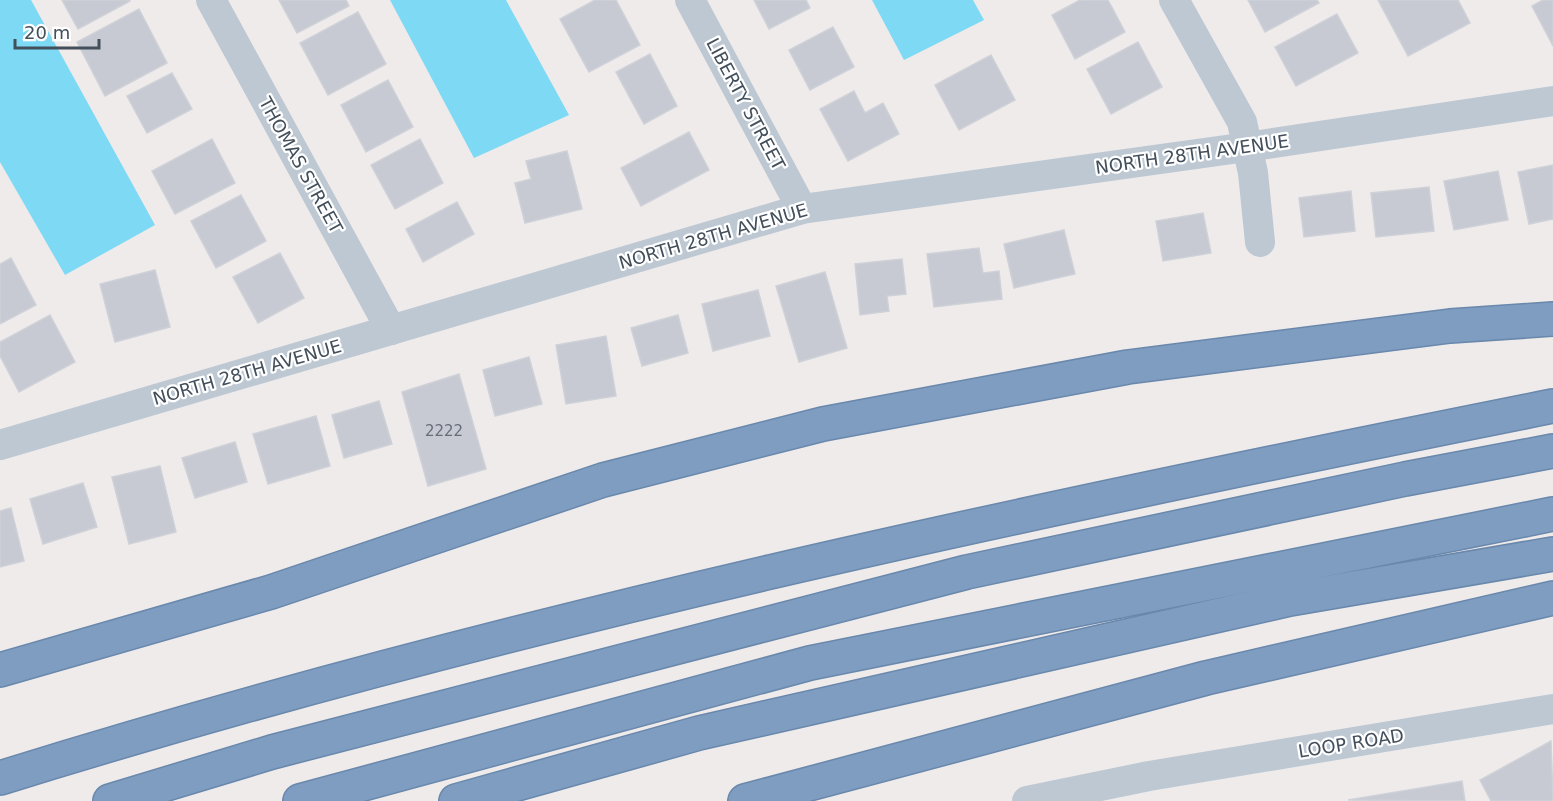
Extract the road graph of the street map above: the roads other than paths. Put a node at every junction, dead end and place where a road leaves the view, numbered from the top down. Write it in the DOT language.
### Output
graph roads {
  1 [pos="211,0"];
  2 [pos="690,0"];
  3 [pos="1174,0"];
  4 [pos="1553,100"];
  5 [pos="1247,147"];
  6 [pos="802,208"];
  7 [pos="1260,242"];
  8 [pos="1553,320"];
  9 [pos="391,330"];
  10 [pos="1553,406"];
  11 [pos="0,445"];
  12 [pos="1553,452"];
  13 [pos="1553,514"];
  14 [pos="1553,554"];
  15 [pos="1553,598"];
  16 [pos="0,670"];
  17 [pos="1553,709"];
  18 [pos="0,778"];
  19 [pos="110,801"];
  20 [pos="300,801"];
  21 [pos="456,801"];
  22 [pos="745,801"];
  23 [pos="1027,801"];
  1 -- 9 [label="street, THOMAS STREET"];
  2 -- 6 [label="street, LIBERTY STREET"];
  3 -- 5 [label="street"];
  4 -- 5 [label="street, NORTH 28TH AVENUE"];
  5 -- 6 [label="street, NORTH 28TH AVENUE"];
  5 -- 7 [label="street"];
  6 -- 9 [label="street, NORTH 28TH AVENUE"];
  8 -- 16 [label="highway"];
  9 -- 11 [label="street, NORTH 28TH AVENUE"];
  10 -- 18 [label="highway"];
  12 -- 19 [label="highway"];
  13 -- 20 [label="highway"];
  14 -- 21 [label="highway"];
  15 -- 22 [label="highway"];
  17 -- 23 [label="street, LOOP ROAD"];
}
